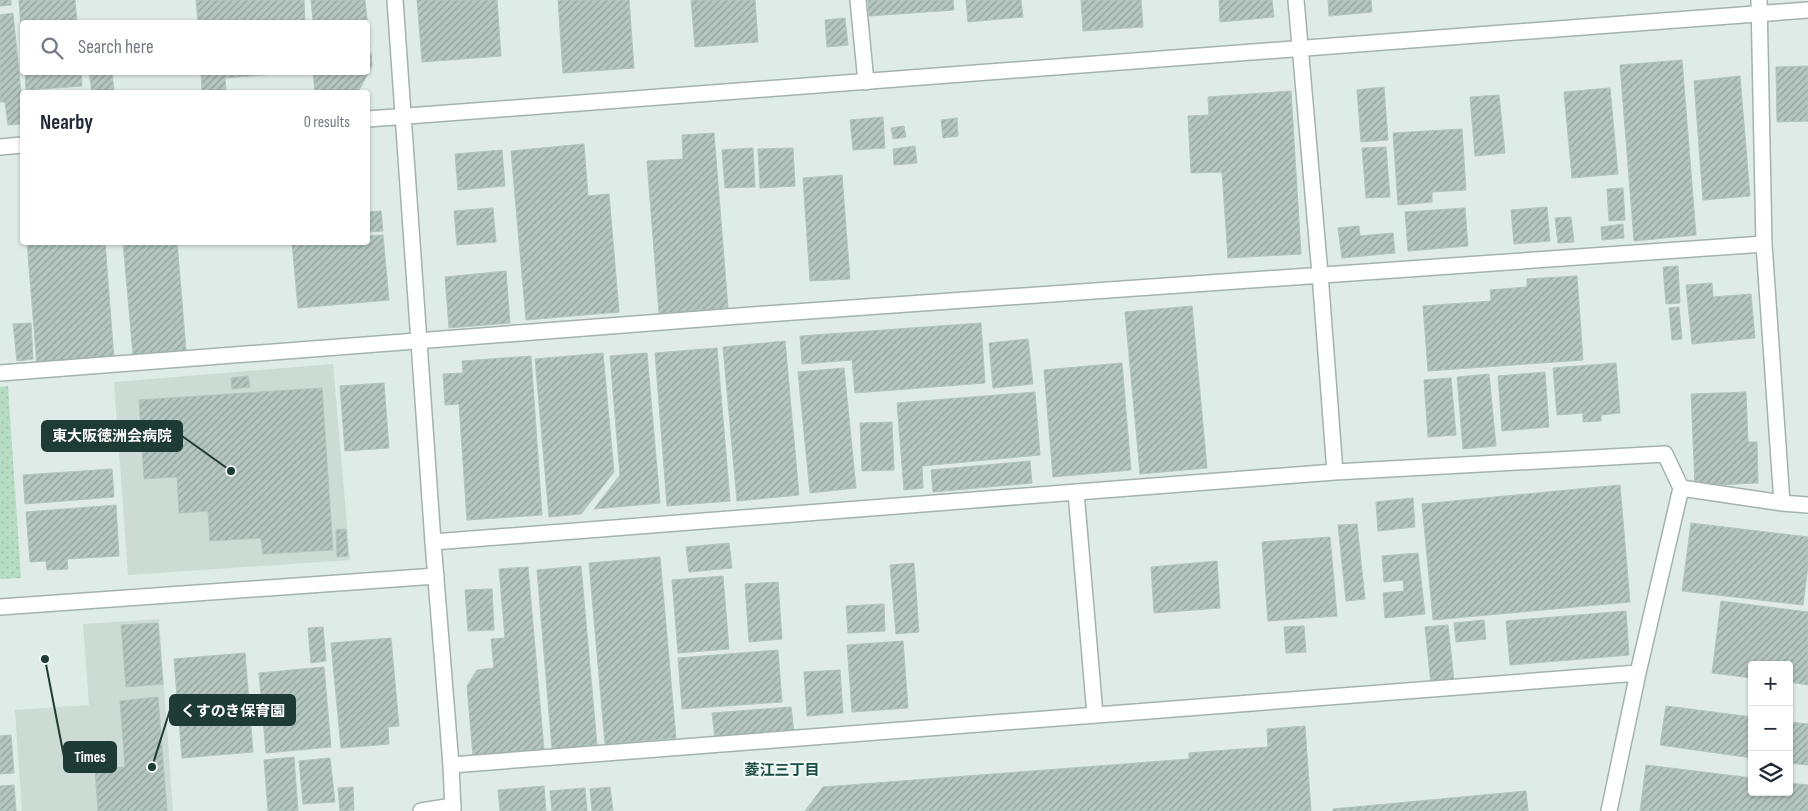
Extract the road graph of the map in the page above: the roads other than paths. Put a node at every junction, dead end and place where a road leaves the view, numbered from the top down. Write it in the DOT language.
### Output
graph roads {
  1 [pos="395,0"];
  2 [pos="858,0"];
  3 [pos="1296,0"];
  4 [pos="1760,7"];
  5 [pos="1808,10"];
  6 [pos="1299,48"];
  7 [pos="866,82"];
  8 [pos="403,116"];
  9 [pos="370,119"];
  10 [pos="20,146"];
  11 [pos="0,147"];
  12 [pos="1764,244"];
  13 [pos="1320,274"];
  14 [pos="420,339"];
  15 [pos="0,374"];
  16 [pos="1335,472"];
  17 [pos="1681,488"];
  18 [pos="1076,492"];
  19 [pos="1782,503"];
  20 [pos="1808,505"];
  21 [pos="433,542"];
  22 [pos="436,576"];
  23 [pos="0,607"];
  24 [pos="1638,673"];
  25 [pos="1095,715"];
  26 [pos="451,765"];
  27 [pos="453,808"];
  28 [pos="421,811"];
  29 [pos="1610,811"];
  1 -- 8 [label="street"];
  2 -- 7 [label="street"];
  3 -- 6 [label="street"];
  4 -- 5 [label="street"];
  4 -- 6 [label="street"];
  4 -- 12 [label="street"];
  6 -- 7 [label="street"];
  6 -- 13 [label="street"];
  7 -- 8 [label="street"];
  8 -- 9 [label="street"];
  8 -- 14 [label="street"];
  10 -- 11 [label="street"];
  12 -- 13 [label="street"];
  12 -- 19 [label="street"];
  13 -- 14 [label="street"];
  13 -- 16 [label="street"];
  14 -- 15 [label="street"];
  14 -- 21 [label="street"];
  16 -- 17 [label="street"];
  16 -- 18 [label="street"];
  17 -- 19 [label="street"];
  17 -- 24 [label="street"];
  18 -- 21 [label="street"];
  18 -- 25 [label="street"];
  19 -- 20 [label="street"];
  21 -- 22 [label="street"];
  22 -- 23 [label="street"];
  22 -- 26 [label="street"];
  24 -- 25 [label="street"];
  24 -- 29 [label="street"];
  25 -- 26 [label="street"];
  26 -- 27 [label="street"];
  27 -- 28 [label="street"];
}
